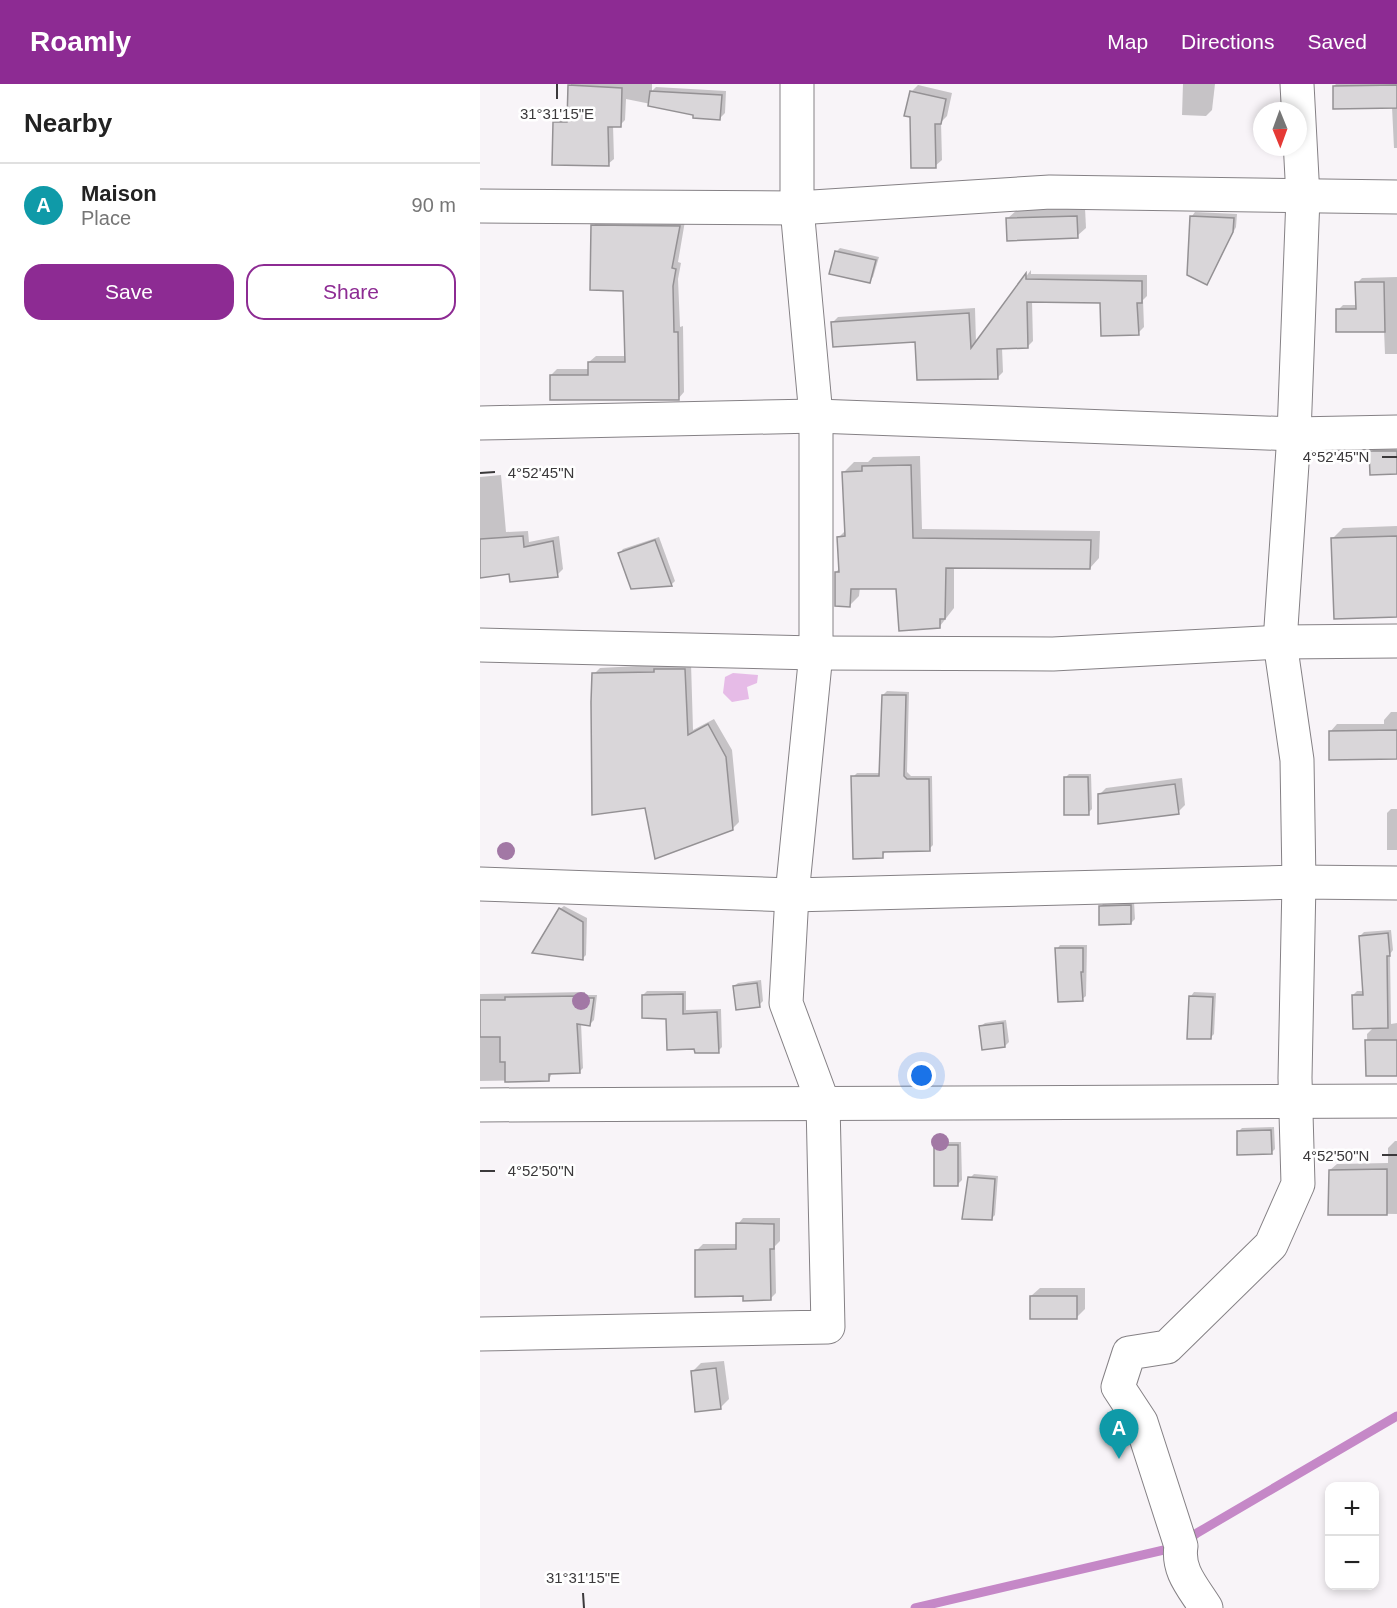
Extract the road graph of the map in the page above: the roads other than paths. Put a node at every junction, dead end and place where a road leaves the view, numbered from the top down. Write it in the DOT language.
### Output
graph roads {
  1 [pos="797,84"];
  2 [pos="1297,84"];
  3 [pos="1303,197"];
  4 [pos="1397,197"];
  5 [pos="480,206"];
  6 [pos="797,208"];
  7 [pos="816,416"];
  8 [pos="480,423"];
  9 [pos="1397,432"];
  10 [pos="1294,434"];
  11 [pos="1397,640"];
  12 [pos="1280,642"];
  13 [pos="480,645"];
  14 [pos="816,652"];
  15 [pos="1299,882"];
  16 [pos="1397,883"];
  17 [pos="480,884"];
  18 [pos="792,895"];
  19 [pos="1295,1101"];
  20 [pos="1397,1101"];
  21 [pos="823,1103"];
  22 [pos="480,1105"];
  23 [pos="480,1334"];
  24 [pos="1206,1608"];
  1 -- 6 [label="street"];
  2 -- 3 [label="street"];
  3 -- 4 [label="street"];
  3 -- 6 [label="street"];
  3 -- 10 [label="street"];
  5 -- 6 [label="street"];
  6 -- 7 [label="street"];
  7 -- 8 [label="street"];
  7 -- 10 [label="street"];
  7 -- 14 [label="street"];
  9 -- 10 [label="street"];
  10 -- 12 [label="street"];
  11 -- 12 [label="street"];
  12 -- 14 [label="street"];
  12 -- 15 [label="street"];
  13 -- 14 [label="street"];
  14 -- 18 [label="street"];
  15 -- 16 [label="street"];
  15 -- 18 [label="street"];
  15 -- 19 [label="street"];
  17 -- 18 [label="street"];
  18 -- 21 [label="street"];
  19 -- 20 [label="street"];
  19 -- 21 [label="street"];
  19 -- 24 [label="street"];
  21 -- 22 [label="street"];
  21 -- 23 [label="street"];
}
